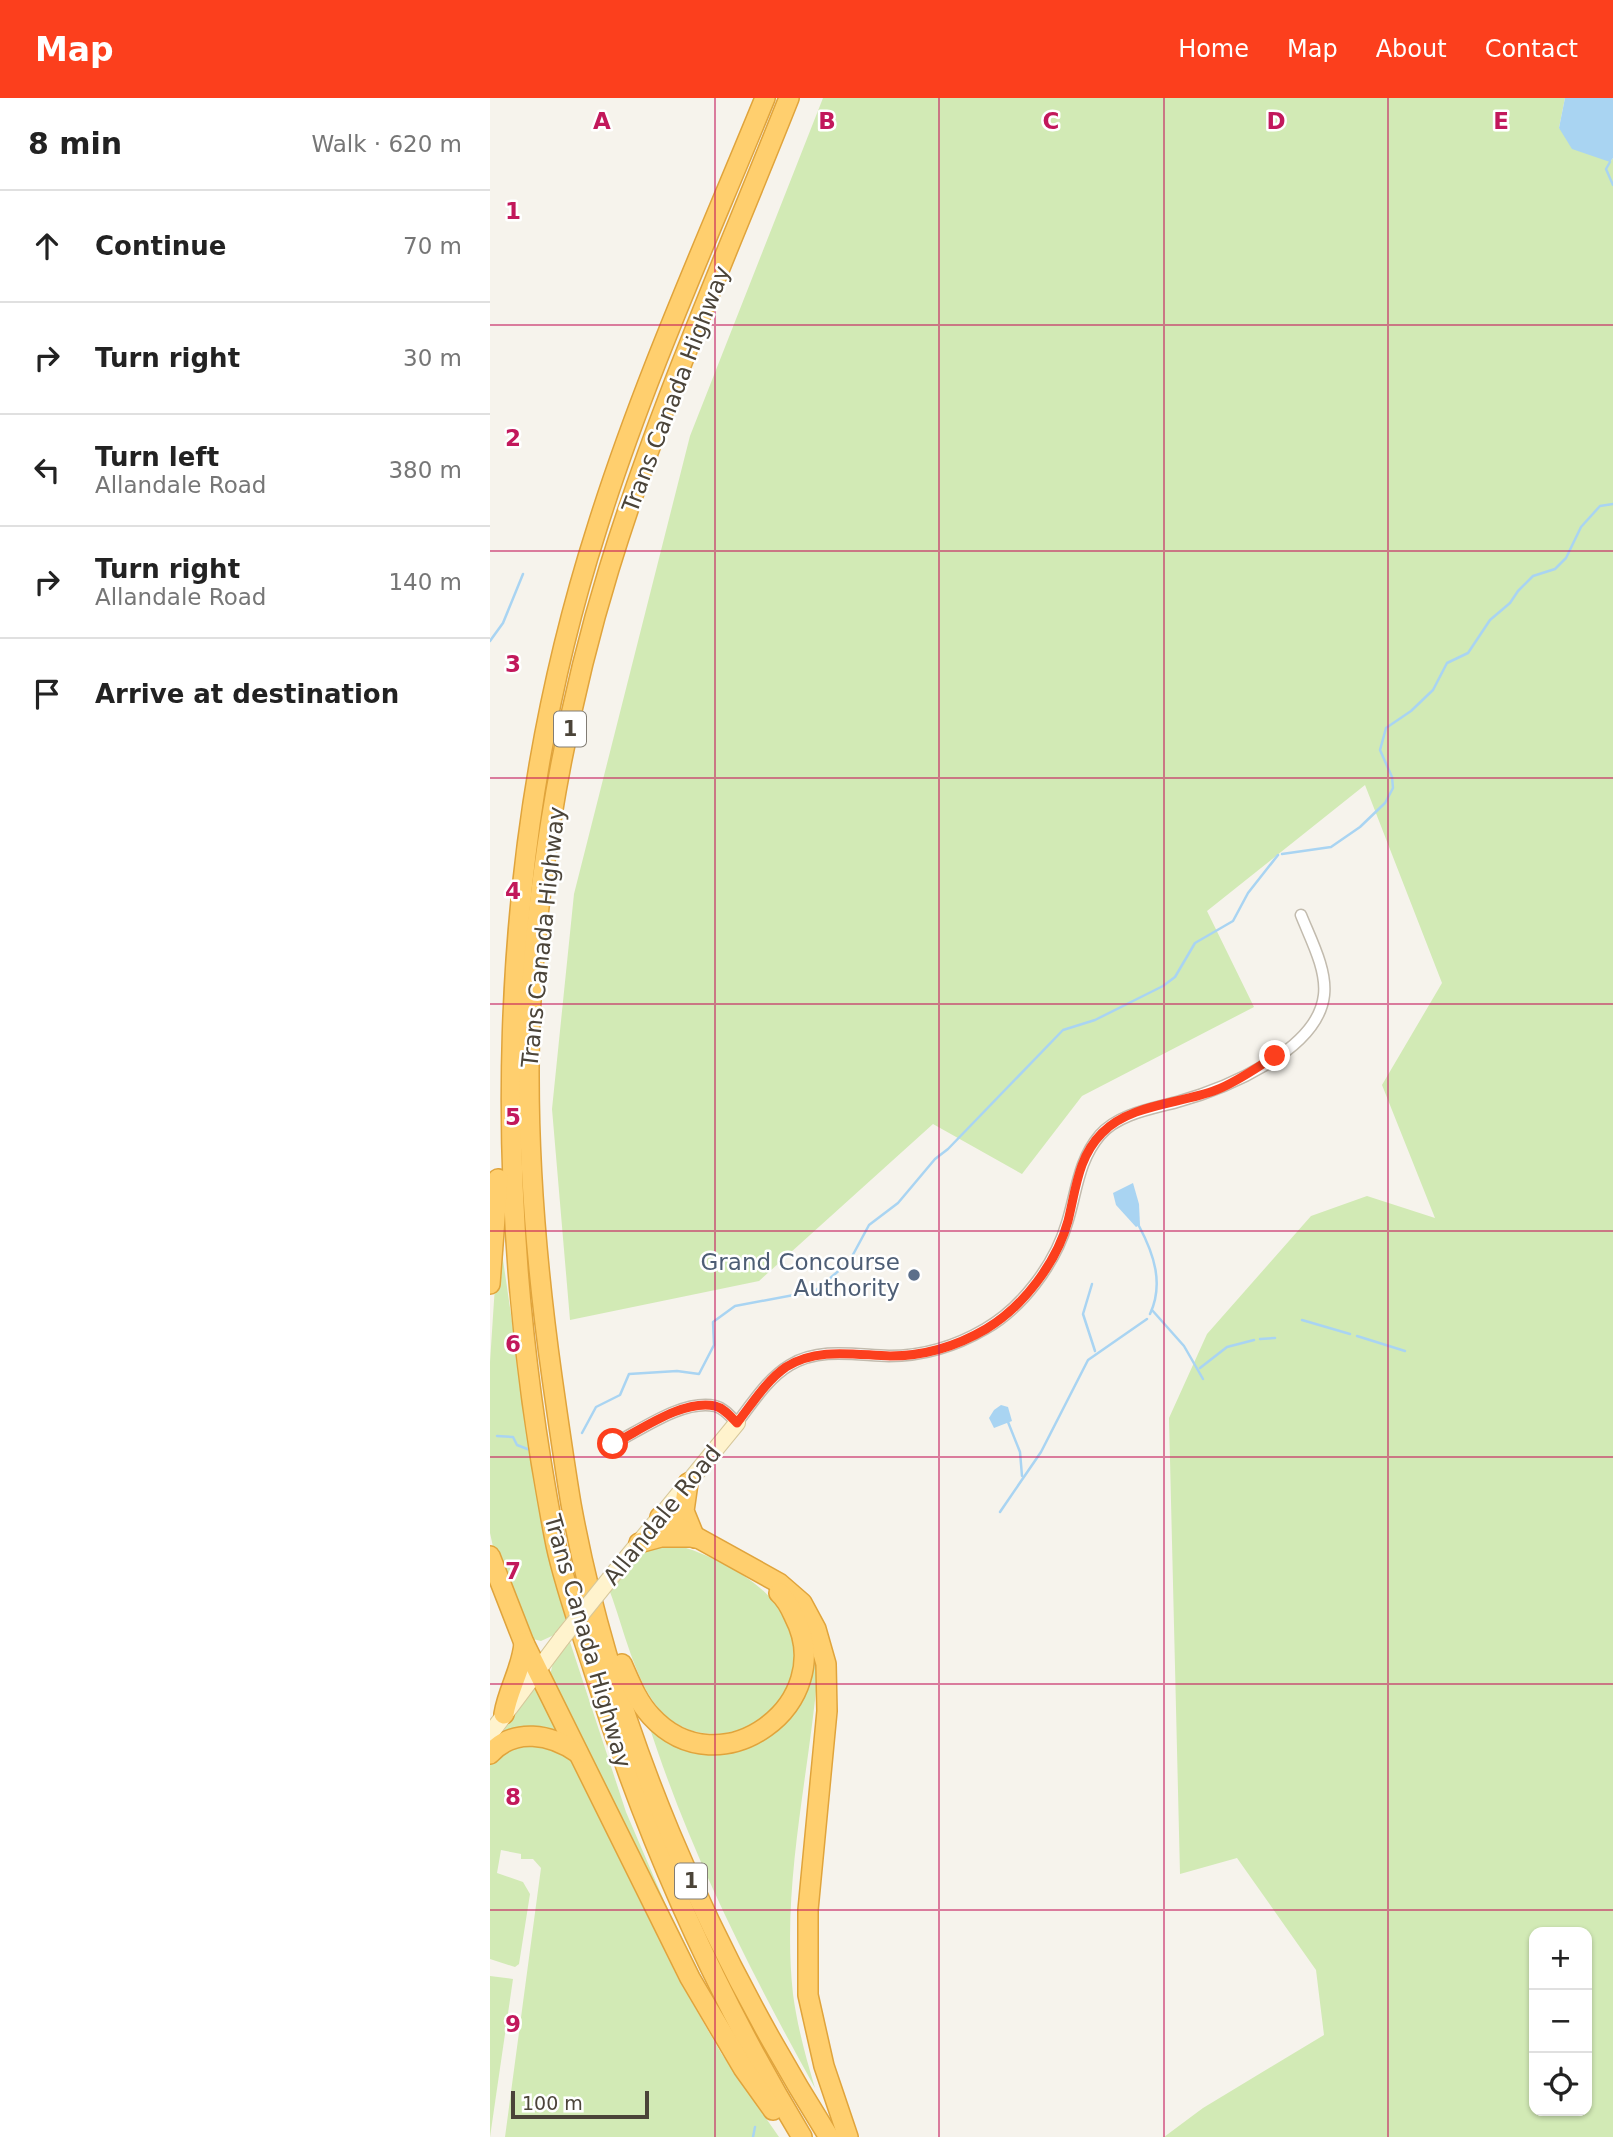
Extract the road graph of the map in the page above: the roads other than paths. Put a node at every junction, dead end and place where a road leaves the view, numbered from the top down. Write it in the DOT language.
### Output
graph roads {
  1 [pos="765,98"];
  2 [pos="789,98"];
  3 [pos="1301,915"];
  4 [pos="508,1041"];
  5 [pos="490,1284"];
  6 [pos="737,1423"];
  7 [pos="613,1444"];
  8 [pos="688,1483"];
  9 [pos="660,1517"];
  10 [pos="695,1538"];
  11 [pos="639,1544"];
  12 [pos="490,1556"];
  13 [pos="752,1568"];
  14 [pos="595,1606"];
  15 [pos="524,1643"];
  16 [pos="538,1669"];
  17 [pos="504,1714"];
  18 [pos="490,1734"];
  19 [pos="578,1753"];
  20 [pos="490,1754"];
  21 [pos="792,2137"];
  22 [pos="803,2137"];
  23 [pos="829,2137"];
  24 [pos="848,2137"];
  1 -- 4 [label="highway, Trans Canada Highway / 1"];
  2 -- 14 [label="highway, Trans Canada Highway / 1"];
  3 -- 6 [label="street, Allandale Road"];
  4 -- 5 [label="highway"];
  4 -- 22 [label="highway, Trans Canada Highway / 1"];
  6 -- 7 [label="street"];
  6 -- 8 [label="main road, Allandale Road"];
  8 -- 9 [label="main road, Allandale Road"];
  8 -- 10 [label="highway"];
  9 -- 10 [label="highway"];
  9 -- 11 [label="main road, Allandale Road"];
  10 -- 11 [label="highway"];
  10 -- 13 [label="highway"];
  11 -- 16 [label="main road, Allandale Road, bridge"];
  12 -- 15 [label="highway"];
  13 -- 14 [label="highway"];
  13 -- 24 [label="highway"];
  14 -- 23 [label="highway, Trans Canada Highway / 1"];
  15 -- 16 [label="highway"];
  15 -- 17 [label="highway"];
  16 -- 17 [label="main road, Allandale Road"];
  16 -- 19 [label="highway"];
  17 -- 18 [label="main road, Allandale Road"];
  19 -- 20 [label="highway"];
  19 -- 21 [label="highway"];
}
